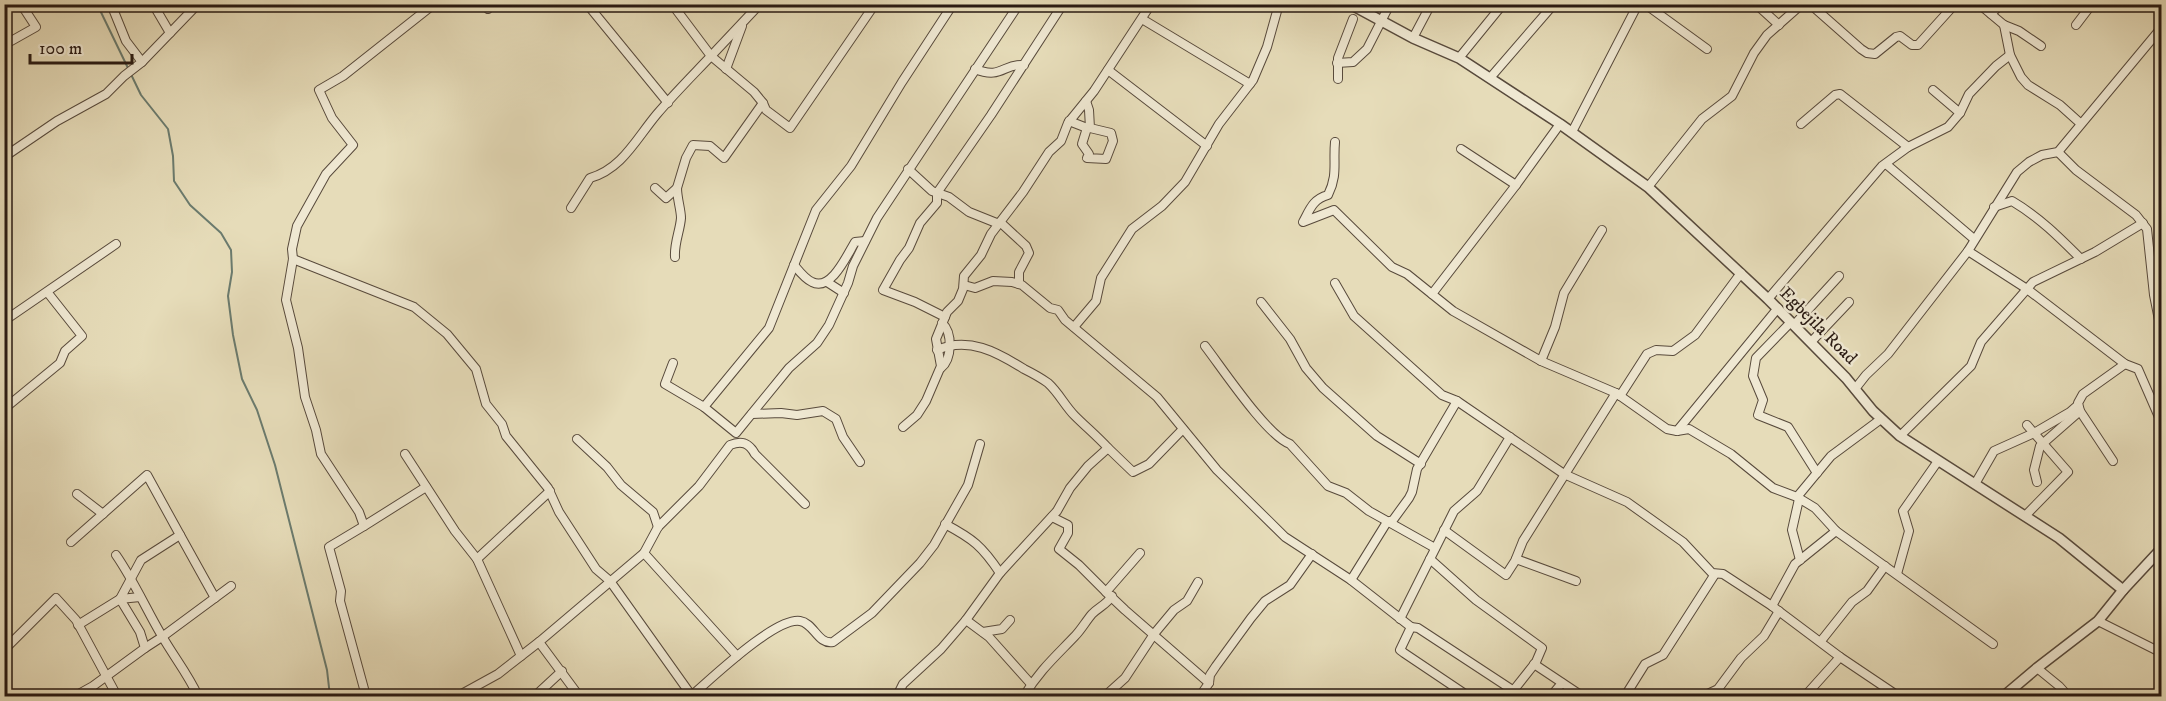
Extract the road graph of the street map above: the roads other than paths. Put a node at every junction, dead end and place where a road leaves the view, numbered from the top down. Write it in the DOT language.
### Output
graph roads {
  1 [pos="21,4"];
  2 [pos="111,4"];
  3 [pos="153,4"];
  4 [pos="198,4"];
  5 [pos="434,4"];
  6 [pos="586,4"];
  7 [pos="672,4"];
  8 [pos="760,4"];
  9 [pos="875,4"];
  10 [pos="953,4"];
  11 [pos="1019,4"];
  12 [pos="1062,4"];
  13 [pos="1151,4"];
  14 [pos="1279,4"];
  15 [pos="1350,4"];
  16 [pos="1390,4"];
  17 [pos="1431,4"];
  18 [pos="1503,4"];
  19 [pos="1554,4"];
  20 [pos="1638,4"];
  21 [pos="1645,4"];
  22 [pos="1756,4"];
  23 [pos="1802,4"];
  24 [pos="1810,4"];
  25 [pos="1955,4"];
  26 [pos="1979,4"];
  27 [pos="2001,4"];
  28 [pos="2092,4"];
  29 [pos="1991,14"];
  30 [pos="1142,19"];
  31 [pos="1353,19"];
  32 [pos="1381,21"];
  33 [pos="743,23"];
  34 [pos="1779,25"];
  35 [pos="2004,25"];
  36 [pos="2076,25"];
  37 [pos="2161,28"];
  38 [pos="170,33"];
  39 [pos="1413,38"];
  40 [pos="4,45"];
  41 [pos="2041,46"];
  42 [pos="1707,50"];
  43 [pos="2010,55"];
  44 [pos="711,56"];
  45 [pos="1459,58"];
  46 [pos="142,62"];
  47 [pos="1337,63"];
  48 [pos="1024,65"];
  49 [pos="726,69"];
  50 [pos="975,69"];
  51 [pos="1108,70"];
  52 [pos="1491,78"];
  53 [pos="1338,79"];
  54 [pos="1250,84"];
  55 [pos="1933,90"];
  56 [pos="1086,101"];
  57 [pos="668,103"];
  58 [pos="763,103"];
  59 [pos="1960,113"];
  60 [pos="1069,122"];
  61 [pos="2080,123"];
  62 [pos="1560,124"];
  63 [pos="1801,124"];
  64 [pos="1572,132"];
  65 [pos="1335,142"];
  66 [pos="1207,146"];
  67 [pos="1908,147"];
  68 [pos="1461,148"];
  69 [pos="2058,152"];
  70 [pos="4,157"];
  71 [pos="1886,164"];
  72 [pos="908,170"];
  73 [pos="1516,185"];
  74 [pos="1648,187"];
  75 [pos="655,188"];
  76 [pos="677,188"];
  77 [pos="937,193"];
  78 [pos="571,207"];
  79 [pos="1994,207"];
  80 [pos="999,223"];
  81 [pos="2143,223"];
  82 [pos="1602,230"];
  83 [pos="1974,239"];
  84 [pos="865,241"];
  85 [pos="116,244"];
  86 [pos="1968,251"];
  87 [pos="675,257"];
  88 [pos="2081,259"];
  89 [pos="293,260"];
  90 [pos="843,262"];
  91 [pos="794,265"];
  92 [pos="853,266"];
  93 [pos="1741,273"];
  94 [pos="1839,276"];
  95 [pos="827,282"];
  96 [pos="1335,283"];
  97 [pos="1019,284"];
  98 [pos="964,285"];
  99 [pos="2027,288"];
  100 [pos="844,292"];
  101 [pos="48,293"];
  102 [pos="1432,294"];
  103 [pos="1768,299"];
  104 [pos="1261,302"];
  105 [pos="1849,302"];
  106 [pos="1778,308"];
  107 [pos="944,320"];
  108 [pos="4,321"];
  109 [pos="1792,323"];
  110 [pos="1074,327"];
  111 [pos="2162,335"];
  112 [pos="1811,342"];
  113 [pos="949,345"];
  114 [pos="1205,346"];
  115 [pos="937,350"];
  116 [pos="1541,361"];
  117 [pos="673,363"];
  118 [pos="2125,364"];
  119 [pos="940,369"];
  120 [pos="1855,389"];
  121 [pos="1618,395"];
  122 [pos="1457,401"];
  123 [pos="705,408"];
  124 [pos="2079,408"];
  125 [pos="4,409"];
  126 [pos="752,414"];
  127 [pos="1881,419"];
  128 [pos="2162,424"];
  129 [pos="2026,425"];
  130 [pos="903,427"];
  131 [pos="1183,429"];
  132 [pos="1677,431"];
  133 [pos="2034,433"];
  134 [pos="1900,436"];
  135 [pos="737,437"];
  136 [pos="1510,437"];
  137 [pos="577,439"];
  138 [pos="2043,443"];
  139 [pos="980,444"];
  140 [pos="1108,448"];
  141 [pos="405,454"];
  142 [pos="1938,461"];
  143 [pos="2114,461"];
  144 [pos="860,462"];
  145 [pos="1420,464"];
  146 [pos="1817,473"];
  147 [pos="1564,474"];
  148 [pos="2037,482"];
  149 [pos="1975,484"];
  150 [pos="426,487"];
  151 [pos="550,491"];
  152 [pos="77,494"];
  153 [pos="1798,498"];
  154 [pos="805,504"];
  155 [pos="103,514"];
  156 [pos="2025,516"];
  157 [pos="1052,517"];
  158 [pos="1387,522"];
  159 [pos="945,524"];
  160 [pos="364,526"];
  161 [pos="658,527"];
  162 [pos="1444,530"];
  163 [pos="1836,531"];
  164 [pos="180,536"];
  165 [pos="71,542"];
  166 [pos="1435,548"];
  167 [pos="2162,548"];
  168 [pos="644,553"];
  169 [pos="1140,553"];
  170 [pos="1312,554"];
  171 [pos="116,555"];
  172 [pos="477,559"];
  173 [pos="1430,559"];
  174 [pos="1516,559"];
  175 [pos="1800,560"];
  176 [pos="1885,566"];
  177 [pos="1000,573"];
  178 [pos="1715,574"];
  179 [pos="1896,574"];
  180 [pos="132,577"];
  181 [pos="1351,580"];
  182 [pos="610,581"];
  183 [pos="1576,581"];
  184 [pos="1198,582"];
  185 [pos="231,586"];
  186 [pos="2123,590"];
  187 [pos="1109,594"];
  188 [pos="140,597"];
  189 [pos="215,598"];
  190 [pos="120,599"];
  191 [pos="1775,608"];
  192 [pos="1400,619"];
  193 [pos="966,620"];
  194 [pos="1010,620"];
  195 [pos="2098,621"];
  196 [pos="78,625"];
  197 [pos="1411,627"];
  198 [pos="983,633"];
  199 [pos="1154,634"];
  200 [pos="162,637"];
  201 [pos="1821,641"];
  202 [pos="539,642"];
  203 [pos="1993,644"];
  204 [pos="145,648"];
  205 [pos="4,650"];
  206 [pos="2162,652"];
  207 [pos="521,656"];
  208 [pos="737,656"];
  209 [pos="1840,657"];
  210 [pos="1534,664"];
  211 [pos="2037,668"];
  212 [pos="562,671"];
  213 [pos="106,677"];
  214 [pos="1562,682"];
  215 [pos="1209,683"];
  216 [pos="1031,684"];
  217 [pos="1511,694"];
  218 [pos="688,695"];
  219 [pos="75,696"];
  220 [pos="117,696"];
  221 [pos="198,696"];
  222 [pos="366,696"];
  223 [pos="458,696"];
  224 [pos="535,696"];
  225 [pos="579,696"];
  226 [pos="897,696"];
  227 [pos="1024,696"];
  228 [pos="1106,696"];
  229 [pos="1200,696"];
  230 [pos="1468,696"];
  231 [pos="1551,696"];
  232 [pos="1582,696"];
  233 [pos="1625,696"];
  234 [pos="1703,696"];
  235 [pos="1805,696"];
  236 [pos="1898,696"];
  237 [pos="2004,696"];
  238 [pos="2068,696"];
  1 -- 40 [label="street"];
  2 -- 46 [label="street"];
  3 -- 38 [label="street"];
  4 -- 38 [label="street"];
  5 -- 89 [label="street"];
  6 -- 57 [label="street"];
  7 -- 44 [label="street"];
  8 -- 33 [label="street"];
  9 -- 58 [label="street"];
  10 -- 91 [label="street"];
  11 -- 50 [label="street"];
  12 -- 48 [label="street"];
  13 -- 30 [label="street"];
  14 -- 54 [label="street"];
  15 -- 32 [label="street, Egbejila Road"];
  16 -- 32 [label="street"];
  17 -- 39 [label="street"];
  18 -- 45 [label="street"];
  19 -- 52 [label="street"];
  20 -- 64 [label="street"];
  21 -- 42 [label="street"];
  22 -- 34 [label="street"];
  23 -- 34 [label="street"];
  24 -- 25 [label="street"];
  26 -- 29 [label="street"];
  27 -- 29 [label="street"];
  28 -- 36 [label="street"];
  29 -- 35 [label="street"];
  30 -- 51 [label="street"];
  30 -- 54 [label="street"];
  31 -- 47 [label="street"];
  32 -- 39 [label="street, Egbejila Road"];
  32 -- 47 [label="street"];
  33 -- 44 [label="street"];
  33 -- 49 [label="street"];
  34 -- 74 [label="street"];
  35 -- 41 [label="street"];
  35 -- 43 [label="street"];
  37 -- 61 [label="street"];
  38 -- 46 [label="street"];
  39 -- 45 [label="street, Egbejila Road"];
  43 -- 59 [label="street"];
  43 -- 61 [label="street"];
  44 -- 49 [label="street"];
  44 -- 57 [label="street"];
  45 -- 52 [label="street, Egbejila Road"];
  46 -- 70 [label="street"];
  47 -- 53 [label="street"];
  48 -- 50 [label="street"];
  48 -- 77 [label="street"];
  49 -- 58 [label="street"];
  50 -- 72 [label="street"];
  51 -- 56 [label="street"];
  51 -- 66 [label="street"];
  52 -- 62 [label="street, Egbejila Road"];
  54 -- 66 [label="street"];
  55 -- 59 [label="street"];
  56 -- 60 [label="street"];
  56 -- 60 [label="street"];
  57 -- 78 [label="street"];
  58 -- 76 [label="street"];
  59 -- 67 [label="street"];
  60 -- 80 [label="street"];
  61 -- 69 [label="street"];
  62 -- 64 [label="street, Egbejila Road"];
  62 -- 73 [label="street"];
  63 -- 67 [label="street"];
  64 -- 74 [label="street, Egbejila Road"];
  65 -- 102 [label="street"];
  66 -- 110 [label="street"];
  67 -- 71 [label="street"];
  68 -- 73 [label="street"];
  69 -- 79 [label="street"];
  69 -- 81 [label="street"];
  71 -- 83 [label="street"];
  71 -- 103 [label="street"];
  72 -- 77 [label="street"];
  72 -- 84 [label="street"];
  73 -- 102 [label="street"];
  74 -- 93 [label="street, Egbejila Road"];
  75 -- 76 [label="street"];
  76 -- 87 [label="street"];
  77 -- 80 [label="street"];
  77 -- 107 [label="street"];
  79 -- 83 [label="street"];
  79 -- 88 [label="street"];
  80 -- 97 [label="street"];
  80 -- 98 [label="street"];
  81 -- 88 [label="street"];
  81 -- 111 [label="street"];
  82 -- 116 [label="street"];
  83 -- 86 [label="street"];
  84 -- 90 [label="street"];
  84 -- 92 [label="street"];
  85 -- 101 [label="street"];
  86 -- 99 [label="street"];
  86 -- 120 [label="street"];
  88 -- 99 [label="street"];
  89 -- 151 [label="street"];
  89 -- 160 [label="street"];
  90 -- 92 [label="street"];
  90 -- 95 [label="street"];
  91 -- 95 [label="street"];
  91 -- 123 [label="street"];
  92 -- 100 [label="street"];
  93 -- 103 [label="street, Egbejila Road"];
  93 -- 121 [label="street"];
  94 -- 109 [label="street"];
  95 -- 100 [label="street"];
  96 -- 122 [label="street"];
  97 -- 98 [label="street"];
  97 -- 110 [label="street"];
  98 -- 107 [label="street"];
  99 -- 118 [label="street"];
  99 -- 134 [label="street"];
  100 -- 126 [label="street"];
  101 -- 108 [label="street"];
  101 -- 125 [label="street"];
  102 -- 116 [label="street"];
  103 -- 106 [label="street, Egbejila Road"];
  104 -- 145 [label="street"];
  105 -- 112 [label="street"];
  106 -- 109 [label="street, Egbejila Road"];
  106 -- 132 [label="street"];
  107 -- 113 [label="street"];
  107 -- 115 [label="street"];
  109 -- 112 [label="street, Egbejila Road"];
  109 -- 146 [label="street"];
  110 -- 131 [label="street"];
  112 -- 120 [label="street, Egbejila Road"];
  113 -- 115 [label="street"];
  113 -- 119 [label="street"];
  113 -- 140 [label="street"];
  114 -- 158 [label="street"];
  115 -- 119 [label="street"];
  116 -- 121 [label="street"];
  117 -- 123 [label="street"];
  118 -- 124 [label="street"];
  118 -- 128 [label="street"];
  119 -- 130 [label="street"];
  120 -- 127 [label="street, Egbejila Road"];
  121 -- 132 [label="street"];
  121 -- 147 [label="street"];
  122 -- 136 [label="street"];
  122 -- 145 [label="street"];
  123 -- 135 [label="street"];
  124 -- 133 [label="street"];
  124 -- 138 [label="street"];
  124 -- 143 [label="street"];
  126 -- 135 [label="street"];
  126 -- 144 [label="street"];
  127 -- 134 [label="street, Egbejila Road"];
  127 -- 146 [label="street"];
  129 -- 133 [label="street"];
  131 -- 140 [label="street"];
  131 -- 170 [label="street"];
  132 -- 153 [label="street"];
  133 -- 138 [label="street"];
  133 -- 149 [label="street"];
  134 -- 142 [label="street, Egbejila Road"];
  135 -- 154 [label="street"];
  135 -- 161 [label="street"];
  136 -- 147 [label="street"];
  136 -- 162 [label="street"];
  137 -- 161 [label="street"];
  138 -- 148 [label="street"];
  138 -- 156 [label="street"];
  139 -- 159 [label="street"];
  140 -- 157 [label="street"];
  141 -- 150 [label="street"];
  142 -- 149 [label="street, Egbejila Road"];
  142 -- 179 [label="street"];
  145 -- 158 [label="street"];
  146 -- 153 [label="street"];
  147 -- 174 [label="street"];
  147 -- 178 [label="street"];
  149 -- 156 [label="street, Egbejila Road"];
  150 -- 160 [label="street"];
  150 -- 172 [label="street"];
  151 -- 172 [label="street"];
  151 -- 182 [label="street"];
  152 -- 155 [label="street"];
  153 -- 163 [label="street"];
  153 -- 175 [label="street"];
  155 -- 164 [label="street"];
  155 -- 165 [label="street"];
  156 -- 186 [label="street, Egbejila Road"];
  157 -- 177 [label="street"];
  157 -- 187 [label="street"];
  158 -- 166 [label="street"];
  158 -- 181 [label="street"];
  159 -- 177 [label="street"];
  159 -- 208 [label="street"];
  160 -- 222 [label="street"];
  161 -- 168 [label="street"];
  162 -- 166 [label="street"];
  162 -- 174 [label="street"];
  163 -- 175 [label="street"];
  163 -- 176 [label="street"];
  164 -- 180 [label="street"];
  164 -- 189 [label="street"];
  166 -- 173 [label="street"];
  167 -- 186 [label="street"];
  168 -- 182 [label="street"];
  168 -- 208 [label="street"];
  169 -- 187 [label="street"];
  170 -- 181 [label="street"];
  170 -- 215 [label="street"];
  171 -- 180 [label="street"];
  172 -- 207 [label="street"];
  173 -- 192 [label="street"];
  173 -- 210 [label="street"];
  174 -- 183 [label="street"];
  175 -- 191 [label="street"];
  176 -- 179 [label="street"];
  176 -- 201 [label="street"];
  177 -- 193 [label="street"];
  178 -- 191 [label="street"];
  178 -- 233 [label="street"];
  179 -- 203 [label="street"];
  180 -- 188 [label="street"];
  180 -- 190 [label="street"];
  181 -- 192 [label="street"];
  182 -- 202 [label="street"];
  182 -- 218 [label="street"];
  184 -- 199 [label="street"];
  185 -- 189 [label="street"];
  186 -- 195 [label="street"];
  187 -- 199 [label="street"];
  187 -- 216 [label="street"];
  188 -- 190 [label="street"];
  188 -- 200 [label="street"];
  189 -- 200 [label="street"];
  190 -- 196 [label="street"];
  190 -- 204 [label="street"];
  191 -- 201 [label="street"];
  191 -- 234 [label="street"];
  192 -- 197 [label="street"];
  193 -- 198 [label="street"];
  193 -- 226 [label="street"];
  194 -- 198 [label="street"];
  195 -- 206 [label="street"];
  195 -- 211 [label="street"];
  196 -- 205 [label="street"];
  196 -- 213 [label="street"];
  197 -- 217 [label="street"];
  197 -- 230 [label="street"];
  198 -- 216 [label="street"];
  199 -- 215 [label="street"];
  199 -- 228 [label="street"];
  200 -- 204 [label="street"];
  200 -- 221 [label="street"];
  201 -- 209 [label="street"];
  202 -- 207 [label="street"];
  202 -- 212 [label="street"];
  204 -- 213 [label="street"];
  207 -- 223 [label="street"];
  208 -- 218 [label="street"];
  209 -- 235 [label="street"];
  209 -- 236 [label="street"];
  210 -- 214 [label="street"];
  210 -- 217 [label="street"];
  211 -- 237 [label="street"];
  211 -- 238 [label="street"];
  212 -- 224 [label="street"];
  212 -- 225 [label="street"];
  213 -- 219 [label="street"];
  213 -- 220 [label="street"];
  214 -- 231 [label="street"];
  214 -- 232 [label="street"];
  215 -- 229 [label="street"];
  216 -- 227 [label="street"];
}
